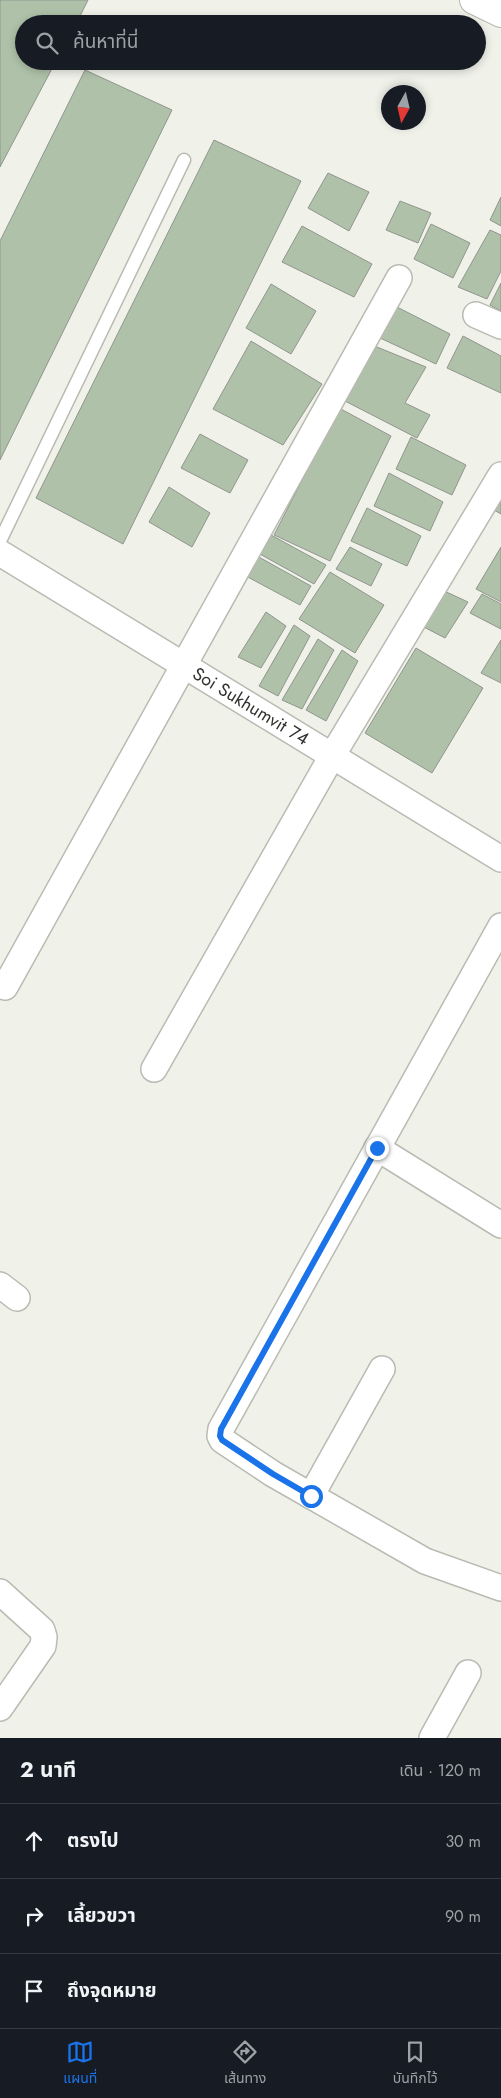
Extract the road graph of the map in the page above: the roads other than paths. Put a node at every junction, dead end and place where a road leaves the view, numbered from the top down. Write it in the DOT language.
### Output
graph roads {
  1 [pos="474,0"];
  2 [pos="501,13"];
  3 [pos="184,160"];
  4 [pos="399,278"];
  5 [pos="476,315"];
  6 [pos="501,326"];
  7 [pos="501,475"];
  8 [pos="0,542"];
  9 [pos="0,553"];
  10 [pos="185,666"];
  11 [pos="332,756"];
  12 [pos="501,859"];
  13 [pos="501,926"];
  14 [pos="5,987"];
  15 [pos="154,1069"];
  16 [pos="377,1148"];
  17 [pos="501,1224"];
  18 [pos="382,1368"];
  19 [pos="311,1496"];
  20 [pos="501,1588"];
  21 [pos="0,1592"];
  22 [pos="468,1673"];
  23 [pos="0,1708"];
  24 [pos="432,1738"];
  1 -- 2 [label="street"];
  3 -- 8 [label="lane"];
  4 -- 10 [label="street"];
  5 -- 6 [label="street"];
  7 -- 11 [label="street"];
  9 -- 10 [label="street, Soi Sukhumvit 74"];
  10 -- 11 [label="street, Soi Sukhumvit 74"];
  10 -- 14 [label="street"];
  11 -- 12 [label="street, Soi Sukhumvit 74"];
  11 -- 15 [label="street"];
  13 -- 16 [label="street"];
  16 -- 17 [label="street"];
  16 -- 19 [label="street"];
  18 -- 19 [label="street"];
  19 -- 20 [label="street"];
  21 -- 23 [label="street"];
  22 -- 24 [label="street"];
}
